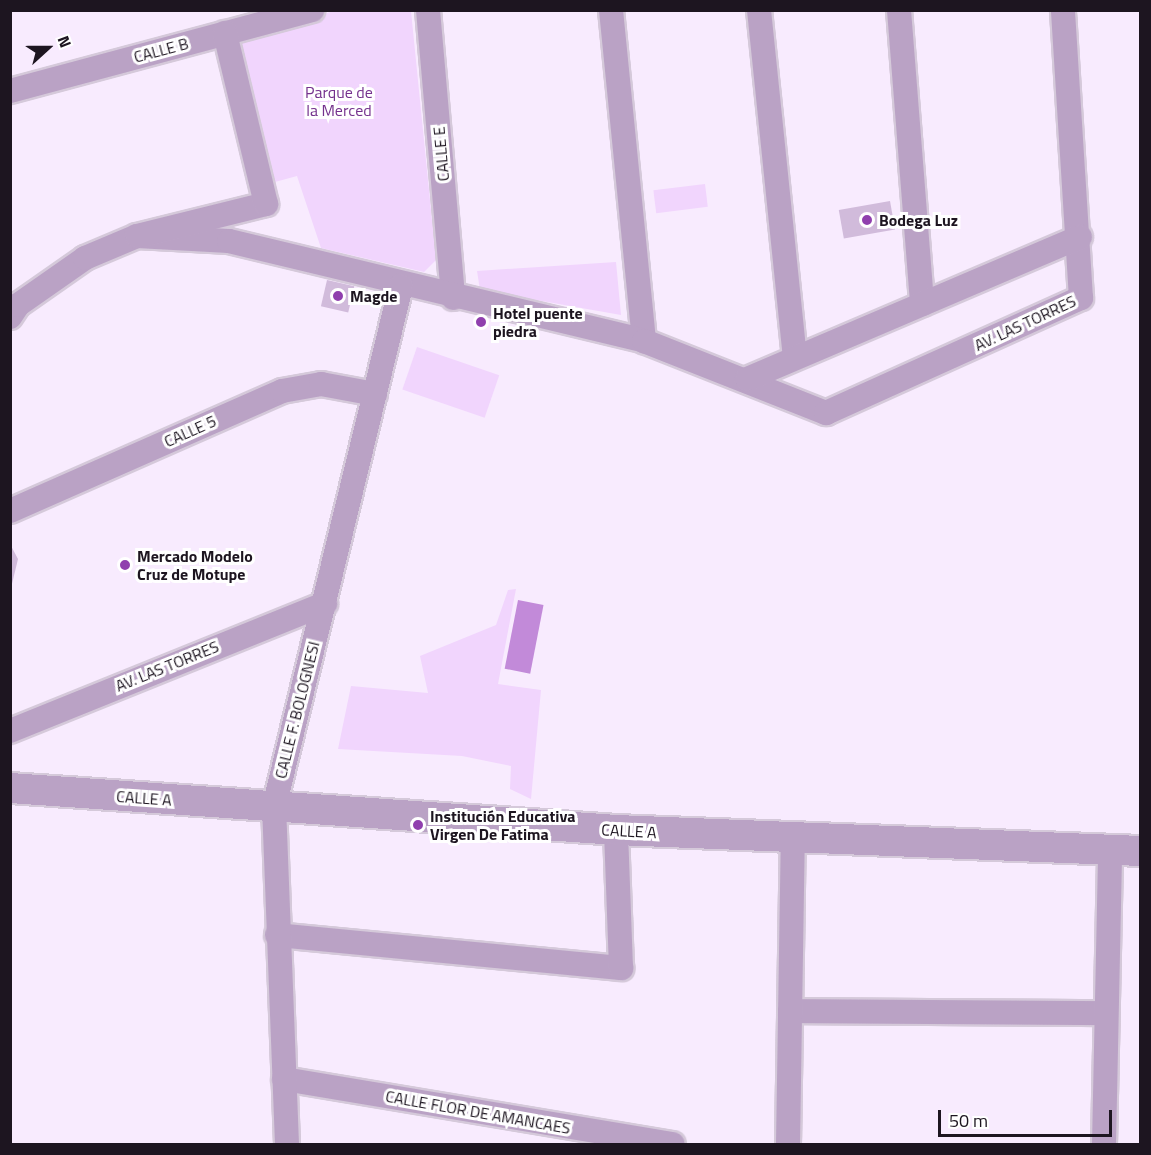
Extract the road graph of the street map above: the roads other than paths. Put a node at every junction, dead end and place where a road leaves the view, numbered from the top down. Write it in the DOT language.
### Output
graph roads {
  1 [pos="312,10"];
  2 [pos="428,10"];
  3 [pos="611,10"];
  4 [pos="759,10"];
  5 [pos="899,10"];
  6 [pos="1063,10"];
  7 [pos="225,33"];
  8 [pos="10,91"];
  9 [pos="137,236"];
  10 [pos="1080,237"];
  11 [pos="401,286"];
  12 [pos="453,298"];
  13 [pos="922,304"];
  14 [pos="13,308"];
  15 [pos="644,341"];
  16 [pos="795,357"];
  17 [pos="747,379"];
  18 [pos="375,394"];
  19 [pos="10,511"];
  20 [pos="325,604"];
  21 [pos="10,731"];
  22 [pos="10,788"];
  23 [pos="273,807"];
  24 [pos="616,830"];
  25 [pos="793,839"];
  26 [pos="1110,850"];
  27 [pos="1140,851"];
  28 [pos="277,935"];
  29 [pos="790,1011"];
  30 [pos="1107,1013"];
  31 [pos="284,1079"];
  32 [pos="287,1144"];
  33 [pos="673,1144"];
  34 [pos="788,1144"];
  35 [pos="1104,1144"];
  1 -- 7 [label="street, CALLE B"];
  2 -- 12 [label="street, CALLE E"];
  3 -- 15 [label="street"];
  4 -- 16 [label="street"];
  5 -- 13 [label="street"];
  6 -- 10 [label="street"];
  7 -- 8 [label="street, CALLE B"];
  7 -- 9 [label="street"];
  9 -- 11 [label="street"];
  9 -- 14 [label="street"];
  10 -- 13 [label="street"];
  10 -- 17 [label="street, AV. LAS TORRES"];
  11 -- 12 [label="street"];
  11 -- 18 [label="street, CALLE F. BOLOGNESI"];
  12 -- 15 [label="street"];
  13 -- 16 [label="street"];
  15 -- 17 [label="street"];
  16 -- 17 [label="street"];
  18 -- 19 [label="street, CALLE 5"];
  18 -- 20 [label="street, CALLE F. BOLOGNESI"];
  20 -- 21 [label="street, AV. LAS TORRES"];
  20 -- 23 [label="street, CALLE F. BOLOGNESI"];
  22 -- 23 [label="street, CALLE A"];
  23 -- 24 [label="street, CALLE A"];
  23 -- 28 [label="street, CALLE F. BOLOGNESI"];
  24 -- 25 [label="street, CALLE A"];
  24 -- 28 [label="street"];
  25 -- 26 [label="street, CALLE A"];
  25 -- 29 [label="street"];
  26 -- 27 [label="street, CALLE A"];
  26 -- 30 [label="street"];
  28 -- 31 [label="street, CALLE F. BOLOGNESI"];
  29 -- 30 [label="street"];
  29 -- 34 [label="street"];
  30 -- 35 [label="street"];
  31 -- 32 [label="street, CALLE F. BOLOGNESI"];
  31 -- 33 [label="street, CALLE FLOR DE AMANCAES"];
}
